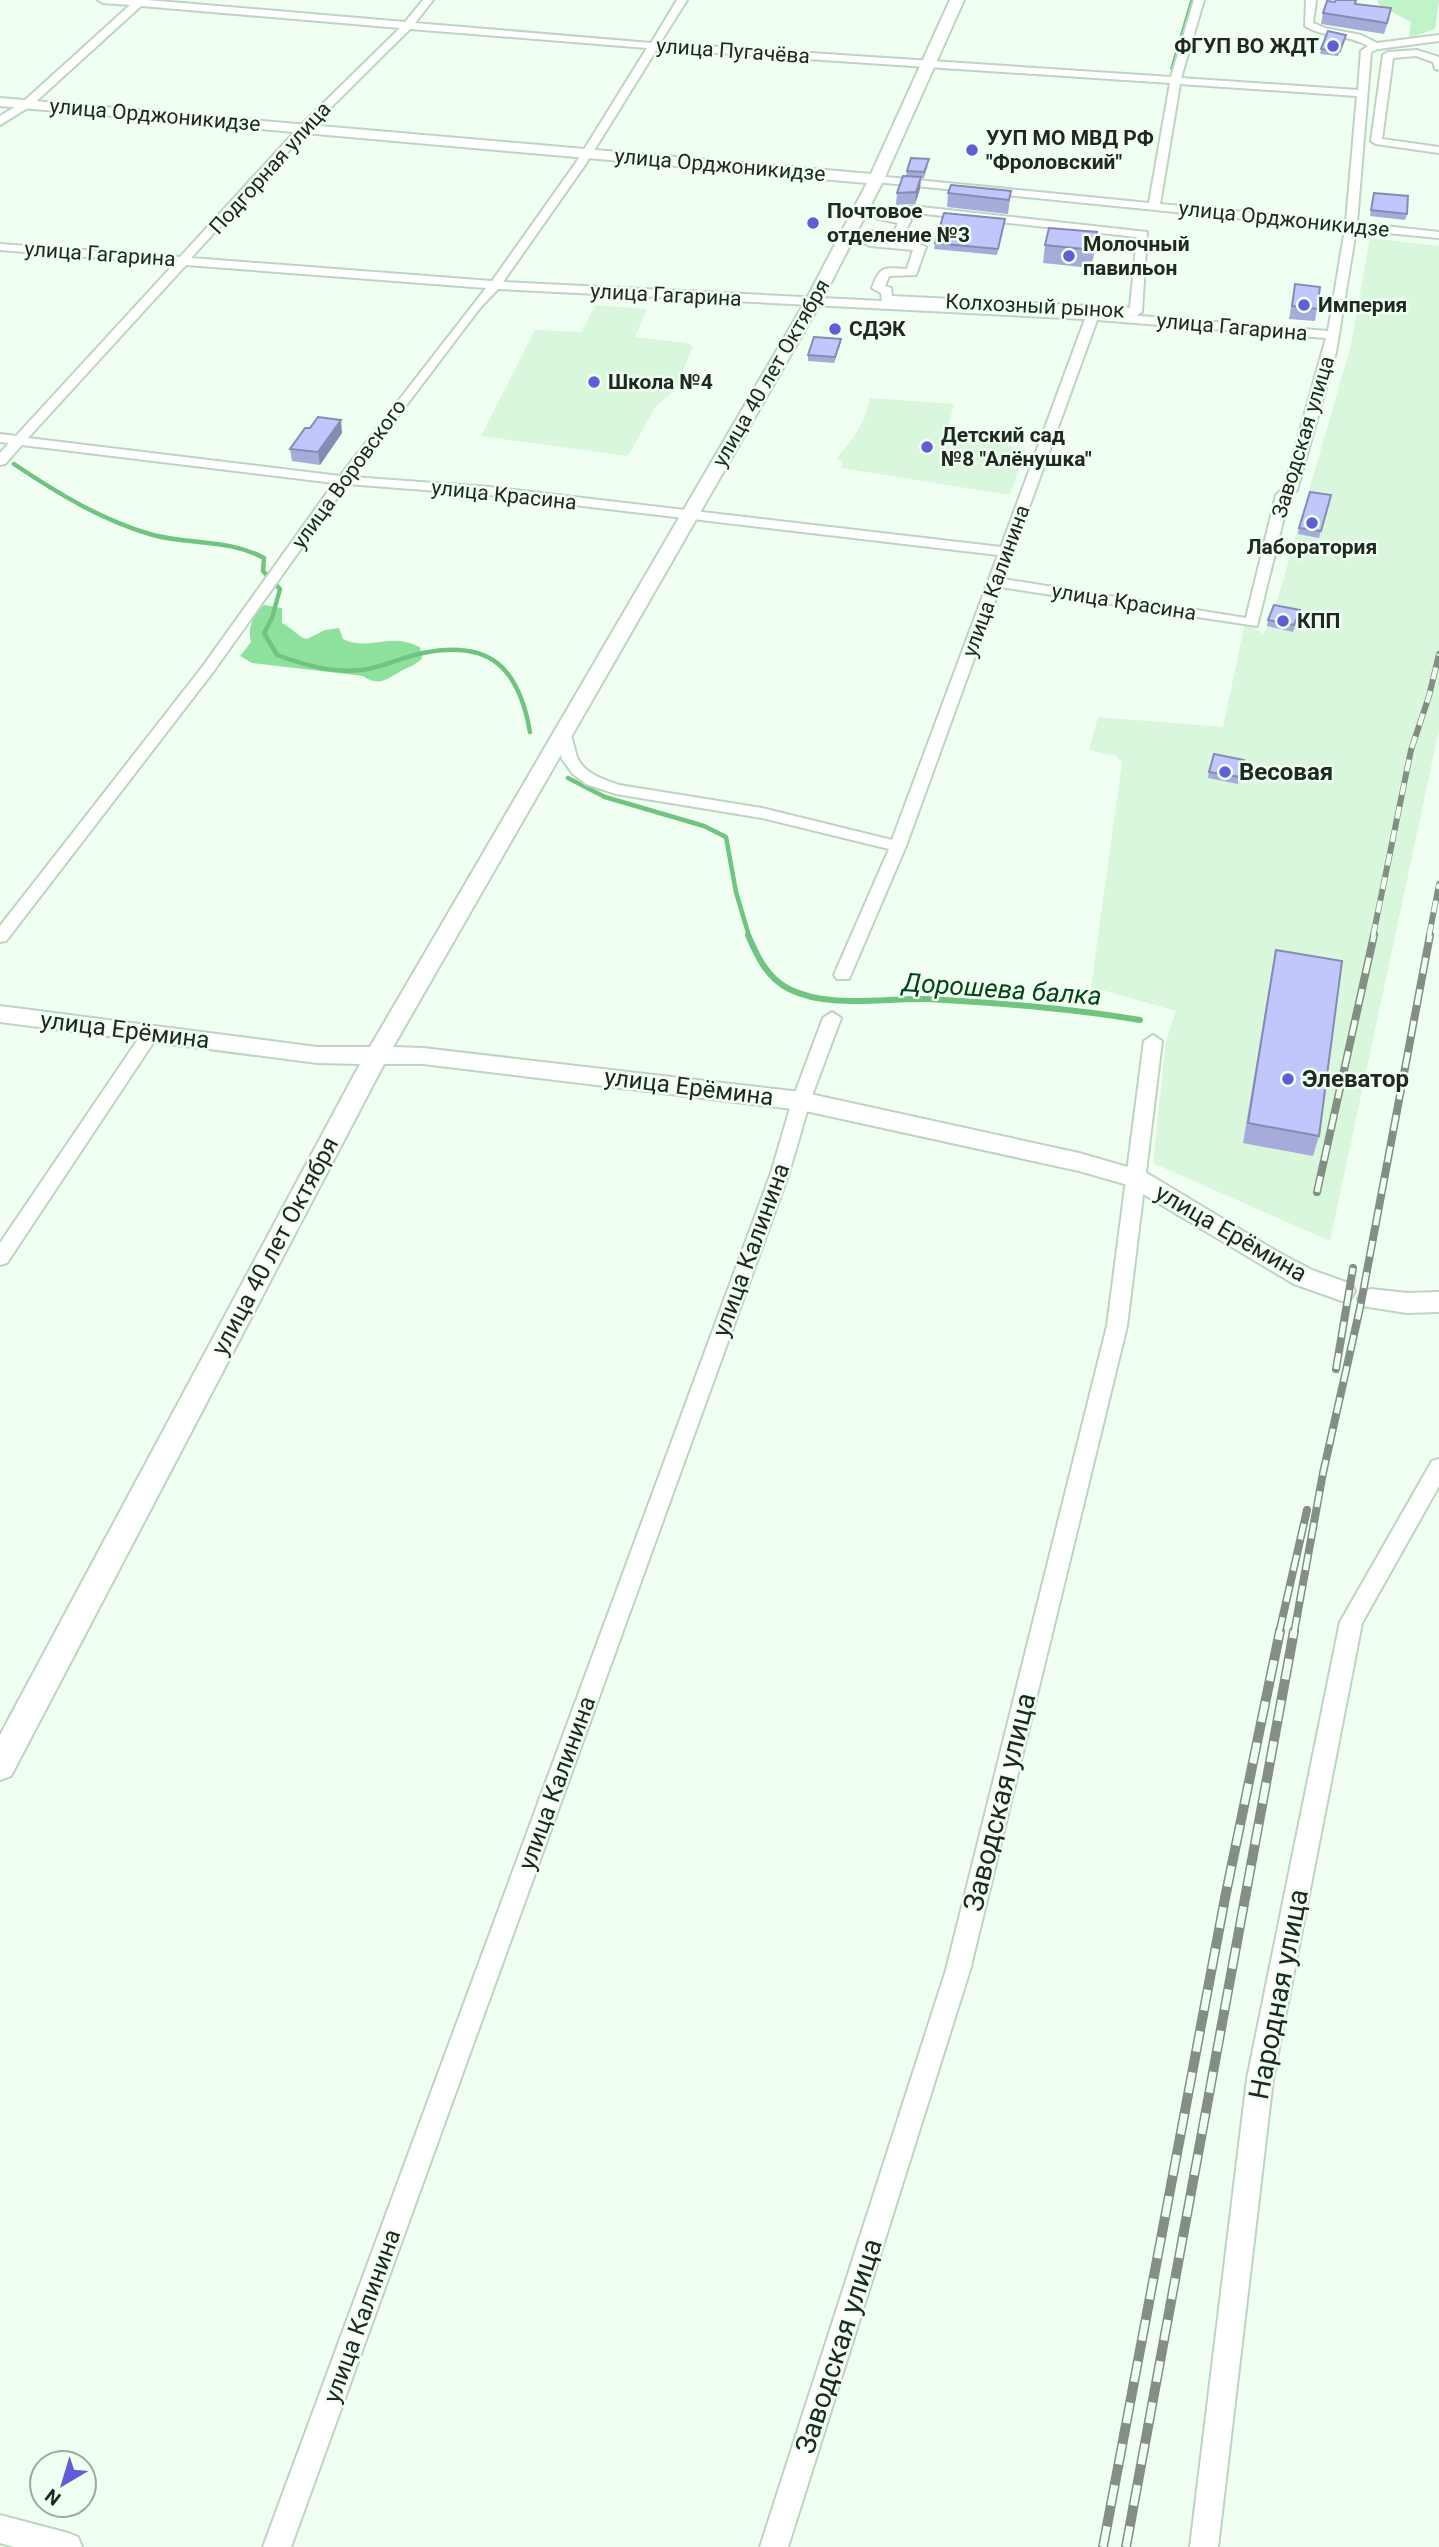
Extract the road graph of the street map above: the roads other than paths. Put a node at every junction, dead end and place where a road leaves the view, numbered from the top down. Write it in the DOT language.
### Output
graph roads {
  1 [pos="103,0"];
  2 [pos="428,0"];
  3 [pos="682,0"];
  4 [pos="957,0"];
  5 [pos="1199,0"];
  6 [pos="1311,0"];
  7 [pos="140,1"];
  8 [pos="408,25"];
  9 [pos="1439,38"];
  10 [pos="654,46"];
  11 [pos="1376,46"];
  12 [pos="929,63"];
  13 [pos="1439,67"];
  14 [pos="1176,79"];
  15 [pos="1363,93"];
  16 [pos="0,102"];
  17 [pos="27,104"];
  18 [pos="0,122"];
  19 [pos="304,128"];
  20 [pos="1439,150"];
  21 [pos="587,153"];
  22 [pos="876,178"];
  23 [pos="1154,206"];
  24 [pos="882,218"];
  25 [pos="1351,225"];
  26 [pos="1439,235"];
  27 [pos="0,247"];
  28 [pos="185,261"];
  29 [pos="495,285"];
  30 [pos="813,302"];
  31 [pos="1092,316"];
  32 [pos="1332,335"];
  33 [pos="0,438"];
  34 [pos="19,440"];
  35 [pos="0,461"];
  36 [pos="343,480"];
  37 [pos="689,516"];
  38 [pos="1007,552"];
  39 [pos="996,582"];
  40 [pos="1252,623"];
  41 [pos="563,733"];
  42 [pos="898,846"];
  43 [pos="0,937"];
  44 [pos="844,975"];
  45 [pos="0,1014"];
  46 [pos="832,1018"];
  47 [pos="151,1033"];
  48 [pos="1153,1041"];
  49 [pos="377,1055"];
  50 [pos="801,1101"];
  51 [pos="1136,1178"];
  52 [pos="0,1258"];
  53 [pos="1342,1291"];
  54 [pos="1371,1299"];
  55 [pos="1439,1302"];
  56 [pos="1439,1467"];
  57 [pos="0,1766"];
  58 [pos="0,2529"];
  59 [pos="68,2547"];
  60 [pos="278,2547"];
  61 [pos="774,2547"];
  62 [pos="1204,2547"];
  1 -- 7 [label="street, улица Пугачёва"];
  2 -- 8 [label="street, Подгорная улица"];
  3 -- 10 [label="street, улица Воровского"];
  4 -- 12 [label="street, улица 40 лет Октября"];
  5 -- 14 [label="street"];
  6 -- 11 [label="street"];
  7 -- 8 [label="street, улица Пугачёва"];
  7 -- 17 [label="street"];
  8 -- 10 [label="street, улица Пугачёва"];
  8 -- 19 [label="street, Подгорная улица"];
  9 -- 11 [label="street"];
  10 -- 12 [label="street, улица Пугачёва"];
  10 -- 21 [label="street, улица Воровского"];
  11 -- 15 [label="street, Заводская улица"];
  12 -- 14 [label="street, улица Пугачёва"];
  12 -- 22 [label="street, улица 40 лет Октября"];
  13 -- 20 [label="street"];
  14 -- 15 [label="street, улица Пугачёва"];
  14 -- 23 [label="street"];
  15 -- 25 [label="street, Заводская улица"];
  16 -- 17 [label="street, улица Орджоникидзе"];
  17 -- 18 [label="street"];
  17 -- 19 [label="street, улица Орджоникидзе"];
  19 -- 21 [label="street, улица Орджоникидзе"];
  19 -- 28 [label="street, Подгорная улица"];
  21 -- 22 [label="street, улица Орджоникидзе"];
  21 -- 29 [label="street, улица Воровского"];
  22 -- 23 [label="street, улица Орджоникидзе"];
  22 -- 30 [label="street, улица 40 лет Октября"];
  23 -- 25 [label="street, улица Орджоникидзе"];
  24 -- 24 [label="street, Колхозный рынок"];
  25 -- 26 [label="street, улица Орджоникидзе"];
  25 -- 32 [label="street, Заводская улица"];
  27 -- 28 [label="street, улица Гагарина"];
  28 -- 29 [label="street, улица Гагарина"];
  28 -- 34 [label="street, Подгорная улица"];
  29 -- 30 [label="street, улица Гагарина"];
  29 -- 36 [label="street, улица Воровского"];
  30 -- 31 [label="street, улица Гагарина"];
  30 -- 37 [label="street, улица 40 лет Октября"];
  31 -- 32 [label="street, улица Гагарина"];
  31 -- 38 [label="street, улица Калинина"];
  32 -- 40 [label="street, Заводская улица"];
  33 -- 34 [label="street, улица Красина"];
  34 -- 35 [label="street, Подгорная улица"];
  34 -- 36 [label="street, улица Красина"];
  36 -- 37 [label="street, улица Красина"];
  36 -- 43 [label="street, улица Воровского"];
  37 -- 38 [label="street, улица Красина"];
  37 -- 41 [label="street, улица 40 лет Октября"];
  38 -- 39 [label="street, улица Калинина"];
  39 -- 40 [label="street, улица Красина"];
  39 -- 42 [label="street, улица Калинина"];
  41 -- 42 [label="street"];
  41 -- 49 [label="street, улица 40 лет Октября"];
  42 -- 44 [label="street, улица Калинина"];
  45 -- 47 [label="street, улица Ерёмина"];
  46 -- 50 [label="street, улица Калинина"];
  47 -- 49 [label="street, улица Ерёмина"];
  47 -- 52 [label="street"];
  48 -- 51 [label="street, Заводская улица"];
  49 -- 50 [label="street, улица Ерёмина"];
  49 -- 57 [label="street, улица 40 лет Октября"];
  50 -- 51 [label="street, улица Ерёмина"];
  50 -- 60 [label="street, улица Калинина"];
  51 -- 53 [label="street, улица Ерёмина"];
  51 -- 61 [label="street, Заводская улица"];
  54 -- 55 [label="street"];
  56 -- 62 [label="street, Народная улица"];
  58 -- 59 [label="street"];
}
